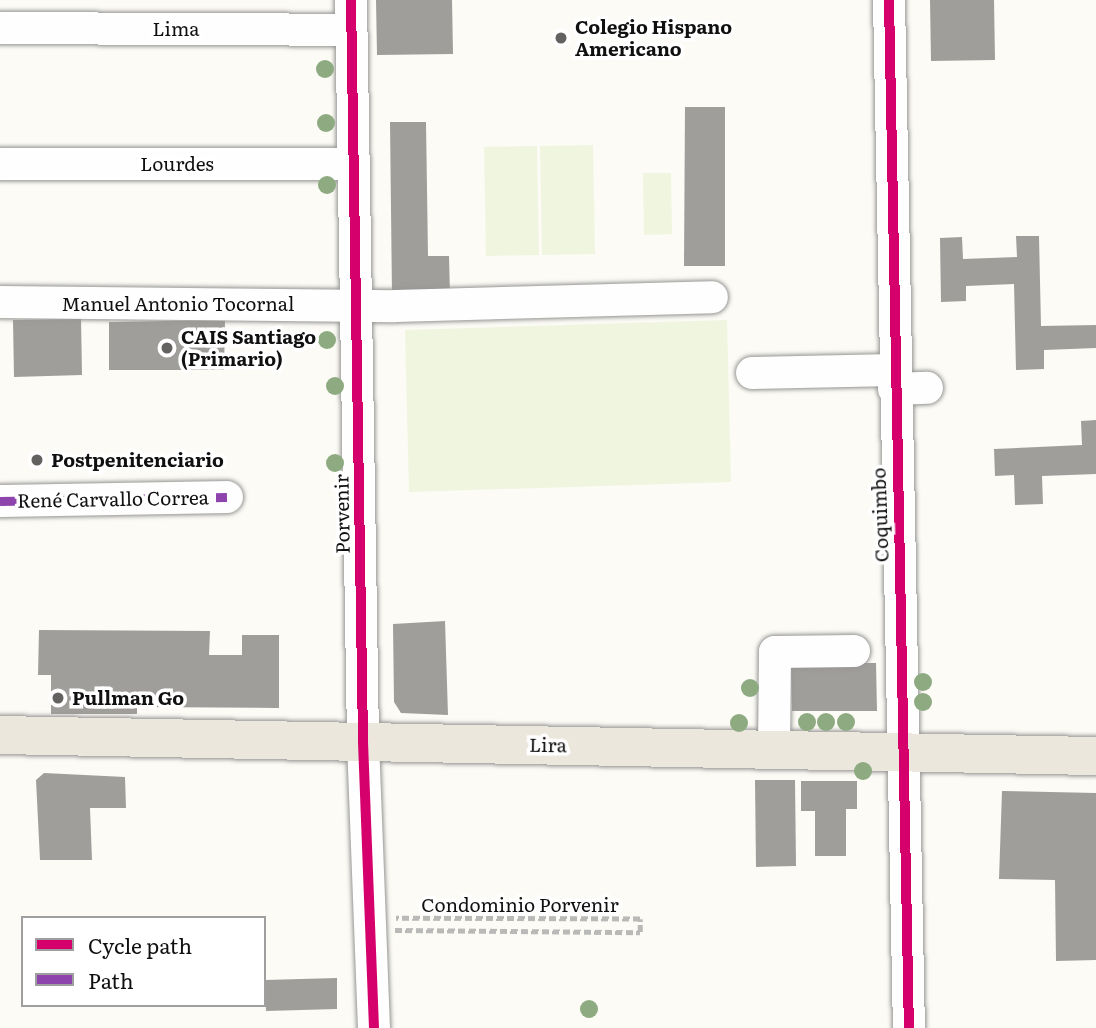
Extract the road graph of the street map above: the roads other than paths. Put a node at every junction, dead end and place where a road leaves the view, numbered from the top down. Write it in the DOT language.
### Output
graph roads {
  1 [pos="889,0"];
  2 [pos="351,15"];
  3 [pos="0,28"];
  4 [pos="0,164"];
  5 [pos="354,164"];
  6 [pos="712,297"];
  7 [pos="0,302"];
  8 [pos="356,305"];
  9 [pos="752,373"];
  10 [pos="894,380"];
  11 [pos="927,388"];
  12 [pos="227,497"];
  13 [pos="0,500"];
  14 [pos="854,651"];
  15 [pos="0,735"];
  16 [pos="363,742"];
  17 [pos="774,750"];
  18 [pos="904,752"];
  19 [pos="1096,756"];
  20 [pos="374,1028"];
  21 [pos="909,1028"];
  1 -- 10 [label="street, Coquimbo"];
  2 -- 3 [label="street, Lima"];
  2 -- 5 [label="street, Porvenir"];
  4 -- 5 [label="street, Lourdes"];
  5 -- 8 [label="street, Porvenir"];
  6 -- 8 [label="street, Manuel Antonio Tocornal"];
  7 -- 8 [label="street, Manuel Antonio Tocornal"];
  8 -- 16 [label="street, Porvenir"];
  9 -- 10 [label="street"];
  10 -- 11 [label="street"];
  10 -- 18 [label="street, Coquimbo"];
  12 -- 13 [label="street, René Carvallo Correa"];
  14 -- 17 [label="street"];
  15 -- 16 [label="main road, Lira"];
  16 -- 17 [label="main road, Lira"];
  16 -- 20 [label="street, Porvenir"];
  17 -- 18 [label="main road, Lira"];
  18 -- 19 [label="main road, Lira"];
  18 -- 21 [label="street, Coquimbo"];
}
